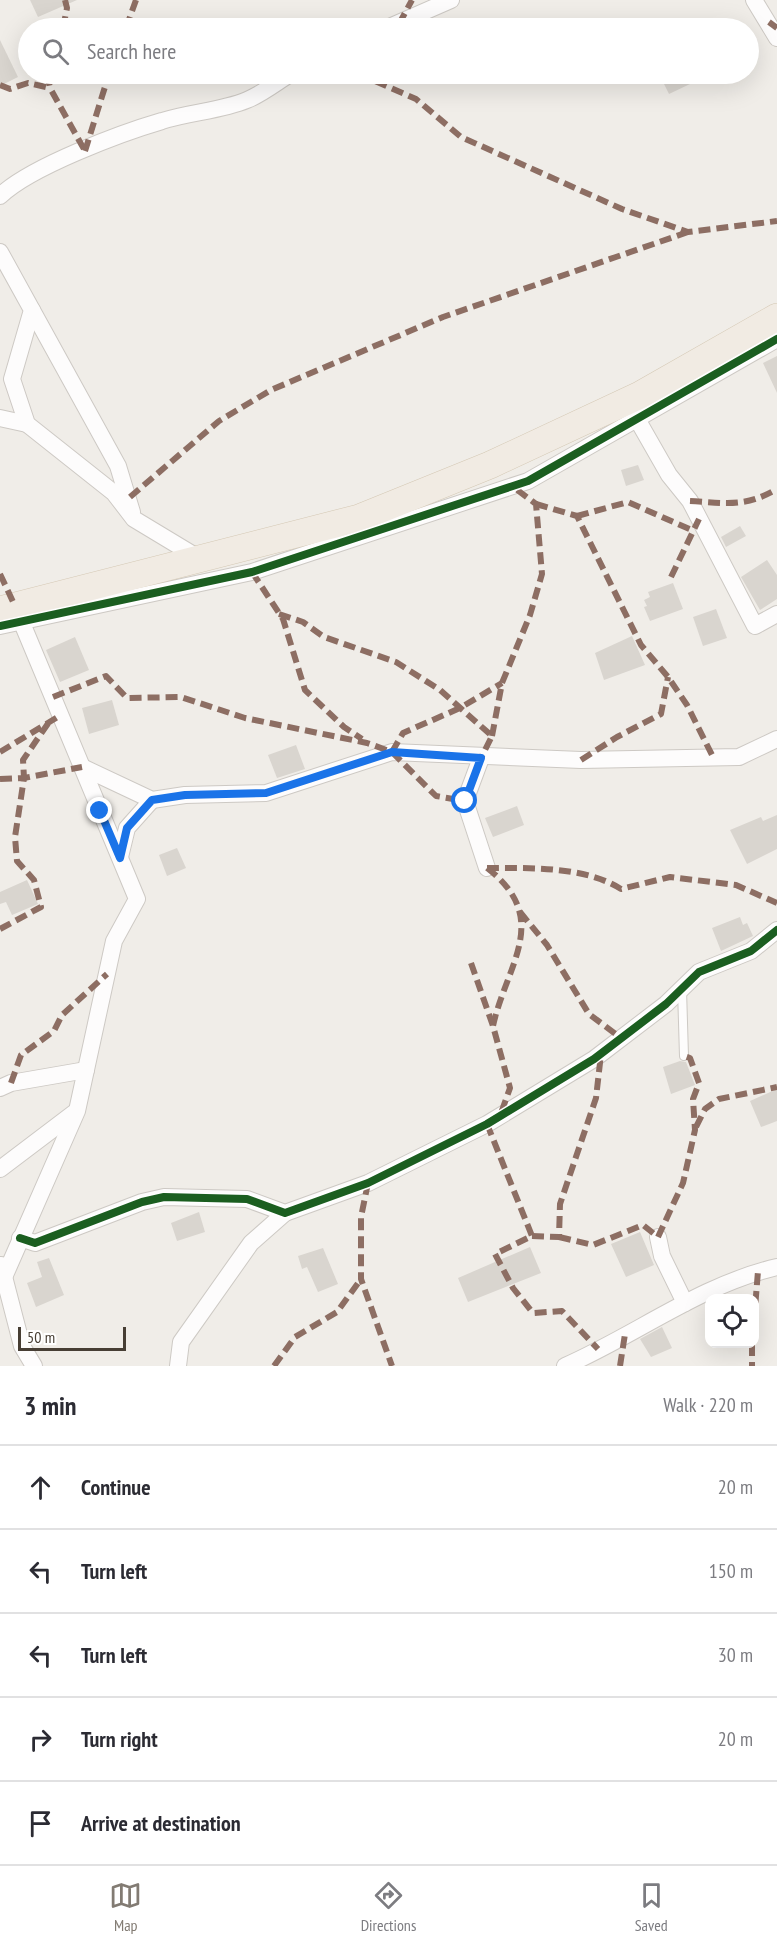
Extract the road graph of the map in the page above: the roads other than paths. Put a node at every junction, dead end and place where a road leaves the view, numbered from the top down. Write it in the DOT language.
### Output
graph roads {
  1 [pos="451,0"];
  2 [pos="754,0"];
  3 [pos="410,18"];
  4 [pos="777,38"];
  5 [pos="273,84"];
  6 [pos="0,196"];
  7 [pos="0,252"];
  8 [pos="32,310"];
  9 [pos="777,317"];
  10 [pos="777,339"];
  11 [pos="6,376"];
  12 [pos="0,418"];
  13 [pos="637,419"];
  14 [pos="27,424"];
  15 [pos="134,519"];
  16 [pos="202,560"];
  17 [pos="777,614"];
  18 [pos="9,616"];
  19 [pos="777,739"];
  20 [pos="481,758"];
  21 [pos="82,767"];
  22 [pos="152,800"];
  23 [pos="120,858"];
  24 [pos="487,868"];
  25 [pos="776,937"];
  26 [pos="682,988"];
  27 [pos="684,1056"];
  28 [pos="86,1070"];
  29 [pos="0,1088"];
  30 [pos="77,1111"];
  31 [pos="0,1169"];
  32 [pos="285,1213"];
  33 [pos="658,1237"];
  34 [pos="20,1238"];
  35 [pos="777,1267"];
  36 [pos="3,1268"];
  37 [pos="685,1303"];
  38 [pos="34,1366"];
  39 [pos="178,1366"];
  40 [pos="565,1366"];
  1 -- 3 [label="street"];
  2 -- 4 [label="street"];
  5 -- 6 [label="street"];
  7 -- 8 [label="street"];
  8 -- 11 [label="street"];
  8 -- 15 [label="street"];
  9 -- 16 [label="main road"];
  10 -- 13 [label="street"];
  11 -- 14 [label="street"];
  12 -- 14 [label="street"];
  13 -- 17 [label="street"];
  13 -- 18 [label="street"];
  14 -- 15 [label="street"];
  15 -- 16 [label="street"];
  16 -- 18 [label="main road"];
  18 -- 21 [label="street"];
  19 -- 20 [label="street"];
  20 -- 22 [label="street"];
  20 -- 24 [label="street"];
  21 -- 22 [label="street"];
  21 -- 23 [label="street"];
  22 -- 23 [label="street"];
  23 -- 28 [label="street"];
  25 -- 26 [label="street"];
  26 -- 27 [label="lane"];
  26 -- 32 [label="street"];
  28 -- 29 [label="street"];
  28 -- 30 [label="street"];
  30 -- 31 [label="street"];
  30 -- 34 [label="street"];
  32 -- 34 [label="street"];
  32 -- 39 [label="street"];
  33 -- 37 [label="street"];
  34 -- 36 [label="street"];
  35 -- 37 [label="street"];
  36 -- 38 [label="street"];
  37 -- 40 [label="street"];
}
